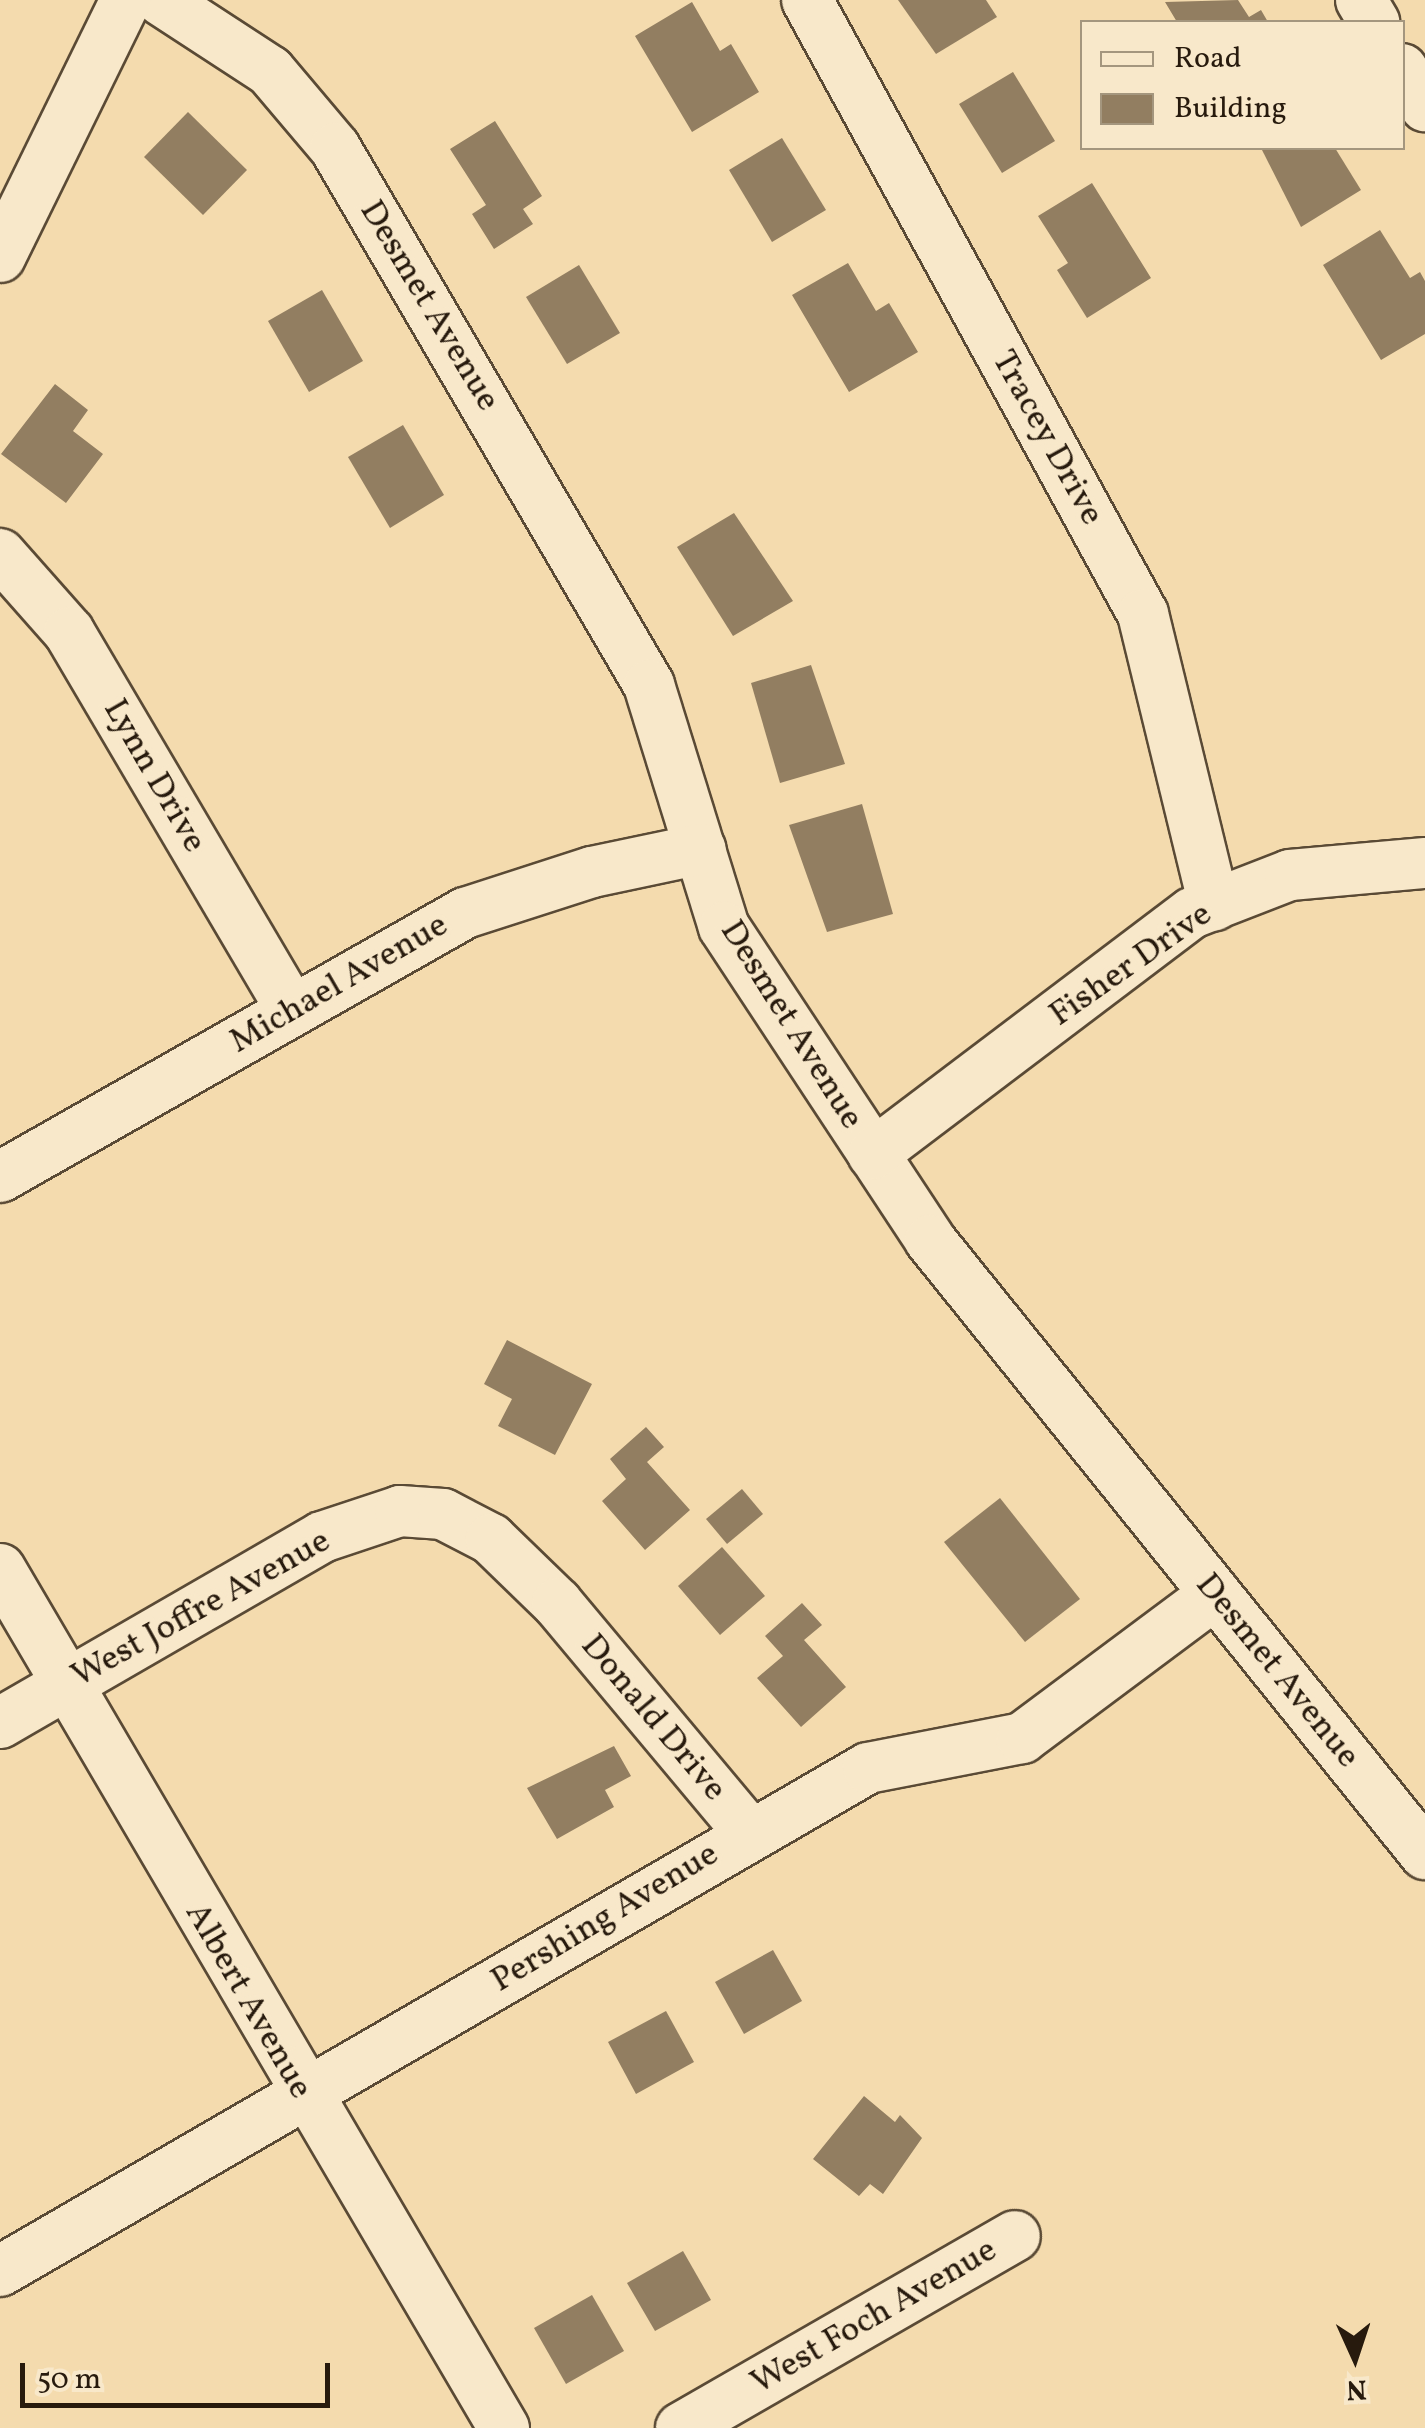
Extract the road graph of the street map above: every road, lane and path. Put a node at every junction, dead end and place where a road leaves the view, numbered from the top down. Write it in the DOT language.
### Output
graph roads {
  1 [pos="126,0"];
  2 [pos="161,0"];
  3 [pos="807,0"];
  4 [pos="1405,74"];
  5 [pos="1425,106"];
  6 [pos="0,257"];
  7 [pos="0,554"];
  8 [pos="701,849"];
  9 [pos="1425,863"];
  10 [pos="1214,905"];
  11 [pos="292,1010"];
  12 [pos="873,1154"];
  13 [pos="0,1177"];
  14 [pos="0,1570"];
  15 [pos="1215,1594"];
  16 [pos="557,1603"];
  17 [pos="65,1686"];
  18 [pos="0,1723"];
  19 [pos="749,1833"];
  20 [pos="1425,1854"];
  21 [pos="304,2097"];
  22 [pos="1014,2236"];
  23 [pos="0,2271"];
  24 [pos="504,2428"];
  25 [pos="681,2428"];
  1 -- 6 [label="street"];
  2 -- 8 [label="street, Desmet Avenue"];
  3 -- 10 [label="street, Tracey Drive"];
  4 -- 5 [label="street"];
  7 -- 11 [label="street, Lynn Drive"];
  8 -- 11 [label="street, Michael Avenue"];
  8 -- 12 [label="street, Desmet Avenue"];
  9 -- 10 [label="street, Fisher Drive"];
  10 -- 12 [label="street, Fisher Drive"];
  11 -- 13 [label="street, Michael Avenue"];
  12 -- 15 [label="street, Desmet Avenue"];
  14 -- 17 [label="street, Albert Avenue"];
  15 -- 19 [label="street, Pershing Avenue"];
  15 -- 20 [label="street, Desmet Avenue"];
  16 -- 17 [label="street, West Joffre Avenue"];
  16 -- 19 [label="street, Donald Drive"];
  17 -- 18 [label="street, West Joffre Avenue"];
  17 -- 21 [label="street, Albert Avenue"];
  19 -- 21 [label="street, Pershing Avenue"];
  21 -- 23 [label="street, Pershing Avenue"];
  21 -- 24 [label="street, Albert Avenue"];
  22 -- 25 [label="street, West Foch Avenue"];
}
